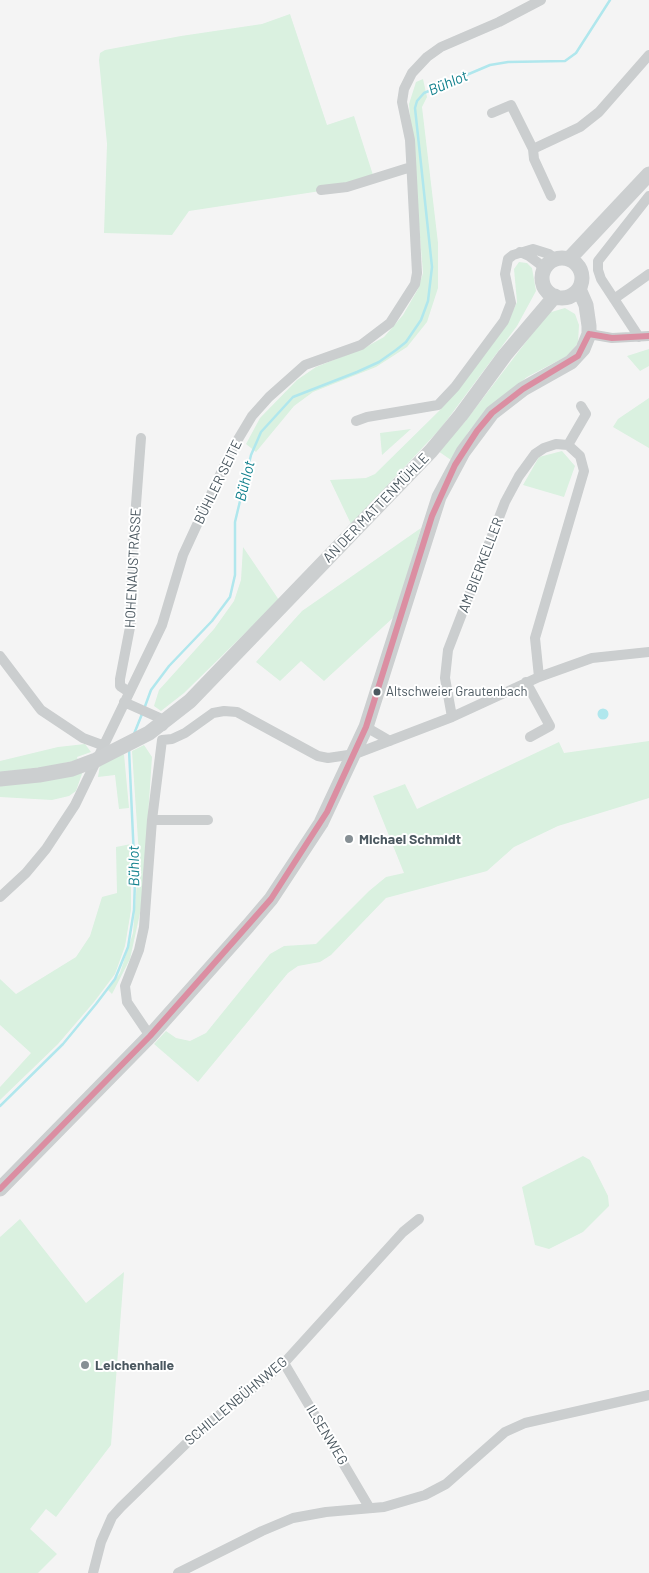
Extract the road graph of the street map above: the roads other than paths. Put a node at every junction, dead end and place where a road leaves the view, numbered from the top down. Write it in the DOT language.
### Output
graph roads {
  1 [pos="540,0"];
  2 [pos="649,56"];
  3 [pos="492,113"];
  4 [pos="534,149"];
  5 [pos="411,167"];
  6 [pos="649,174"];
  7 [pos="321,190"];
  8 [pos="551,196"];
  9 [pos="649,196"];
  10 [pos="562,263"];
  11 [pos="649,274"];
  12 [pos="562,293"];
  13 [pos="614,299"];
  14 [pos="589,334"];
  15 [pos="644,337"];
  16 [pos="581,406"];
  17 [pos="356,421"];
  18 [pos="141,438"];
  19 [pos="568,445"];
  20 [pos="649,652"];
  21 [pos="0,656"];
  22 [pos="539,677"];
  23 [pos="526,682"];
  24 [pos="129,692"];
  25 [pos="124,702"];
  26 [pos="452,717"];
  27 [pos="366,727"];
  28 [pos="164,730"];
  29 [pos="530,737"];
  30 [pos="390,741"];
  31 [pos="102,745"];
  32 [pos="354,754"];
  33 [pos="0,779"];
  34 [pos="152,820"];
  35 [pos="208,820"];
  36 [pos="0,896"];
  37 [pos="150,1036"];
  38 [pos="0,1189"];
  39 [pos="419,1219"];
  40 [pos="284,1363"];
  41 [pos="649,1395"];
  42 [pos="369,1507"];
  43 [pos="93,1573"];
  44 [pos="178,1573"];
  1 -- 5 [label="street, BÜHLER SEITE"];
  2 -- 4 [label="street"];
  3 -- 4 [label="street"];
  4 -- 8 [label="street"];
  5 -- 7 [label="street"];
  5 -- 24 [label="street, BÜHLER SEITE"];
  6 -- 10 [label="street"];
  9 -- 13 [label="street"];
  10 -- 12 [label="street"];
  10 -- 12 [label="street"];
  10 -- 17 [label="street"];
  11 -- 13 [label="street"];
  12 -- 14 [label="street"];
  12 -- 33 [label="street, AN DER MATTENMÜHLE"];
  13 -- 15 [label="street"];
  14 -- 15 [label="street"];
  14 -- 27 [label="street"];
  16 -- 19 [label="street"];
  18 -- 24 [label="street, HOHENAUSTRASSE"];
  19 -- 22 [label="street"];
  19 -- 26 [label="street, AM BIERKELLER"];
  20 -- 22 [label="street"];
  21 -- 31 [label="street"];
  22 -- 23 [label="street"];
  23 -- 26 [label="street"];
  23 -- 29 [label="street"];
  24 -- 25 [label="street, BÜHLER SEITE"];
  25 -- 28 [label="street"];
  25 -- 31 [label="street, BÜHLER SEITE"];
  26 -- 30 [label="street"];
  27 -- 30 [label="street"];
  27 -- 32 [label="street"];
  30 -- 32 [label="street"];
  31 -- 36 [label="street, BÜHLER SEITE"];
  32 -- 34 [label="street"];
  32 -- 37 [label="street"];
  34 -- 35 [label="street"];
  34 -- 37 [label="street"];
  37 -- 38 [label="street"];
  39 -- 40 [label="street, SCHILLENBÜHNWEG"];
  40 -- 42 [label="street, ILSENWEG"];
  40 -- 43 [label="street, SCHILLENBÜHNWEG"];
  41 -- 42 [label="street"];
  42 -- 44 [label="street"];
}
